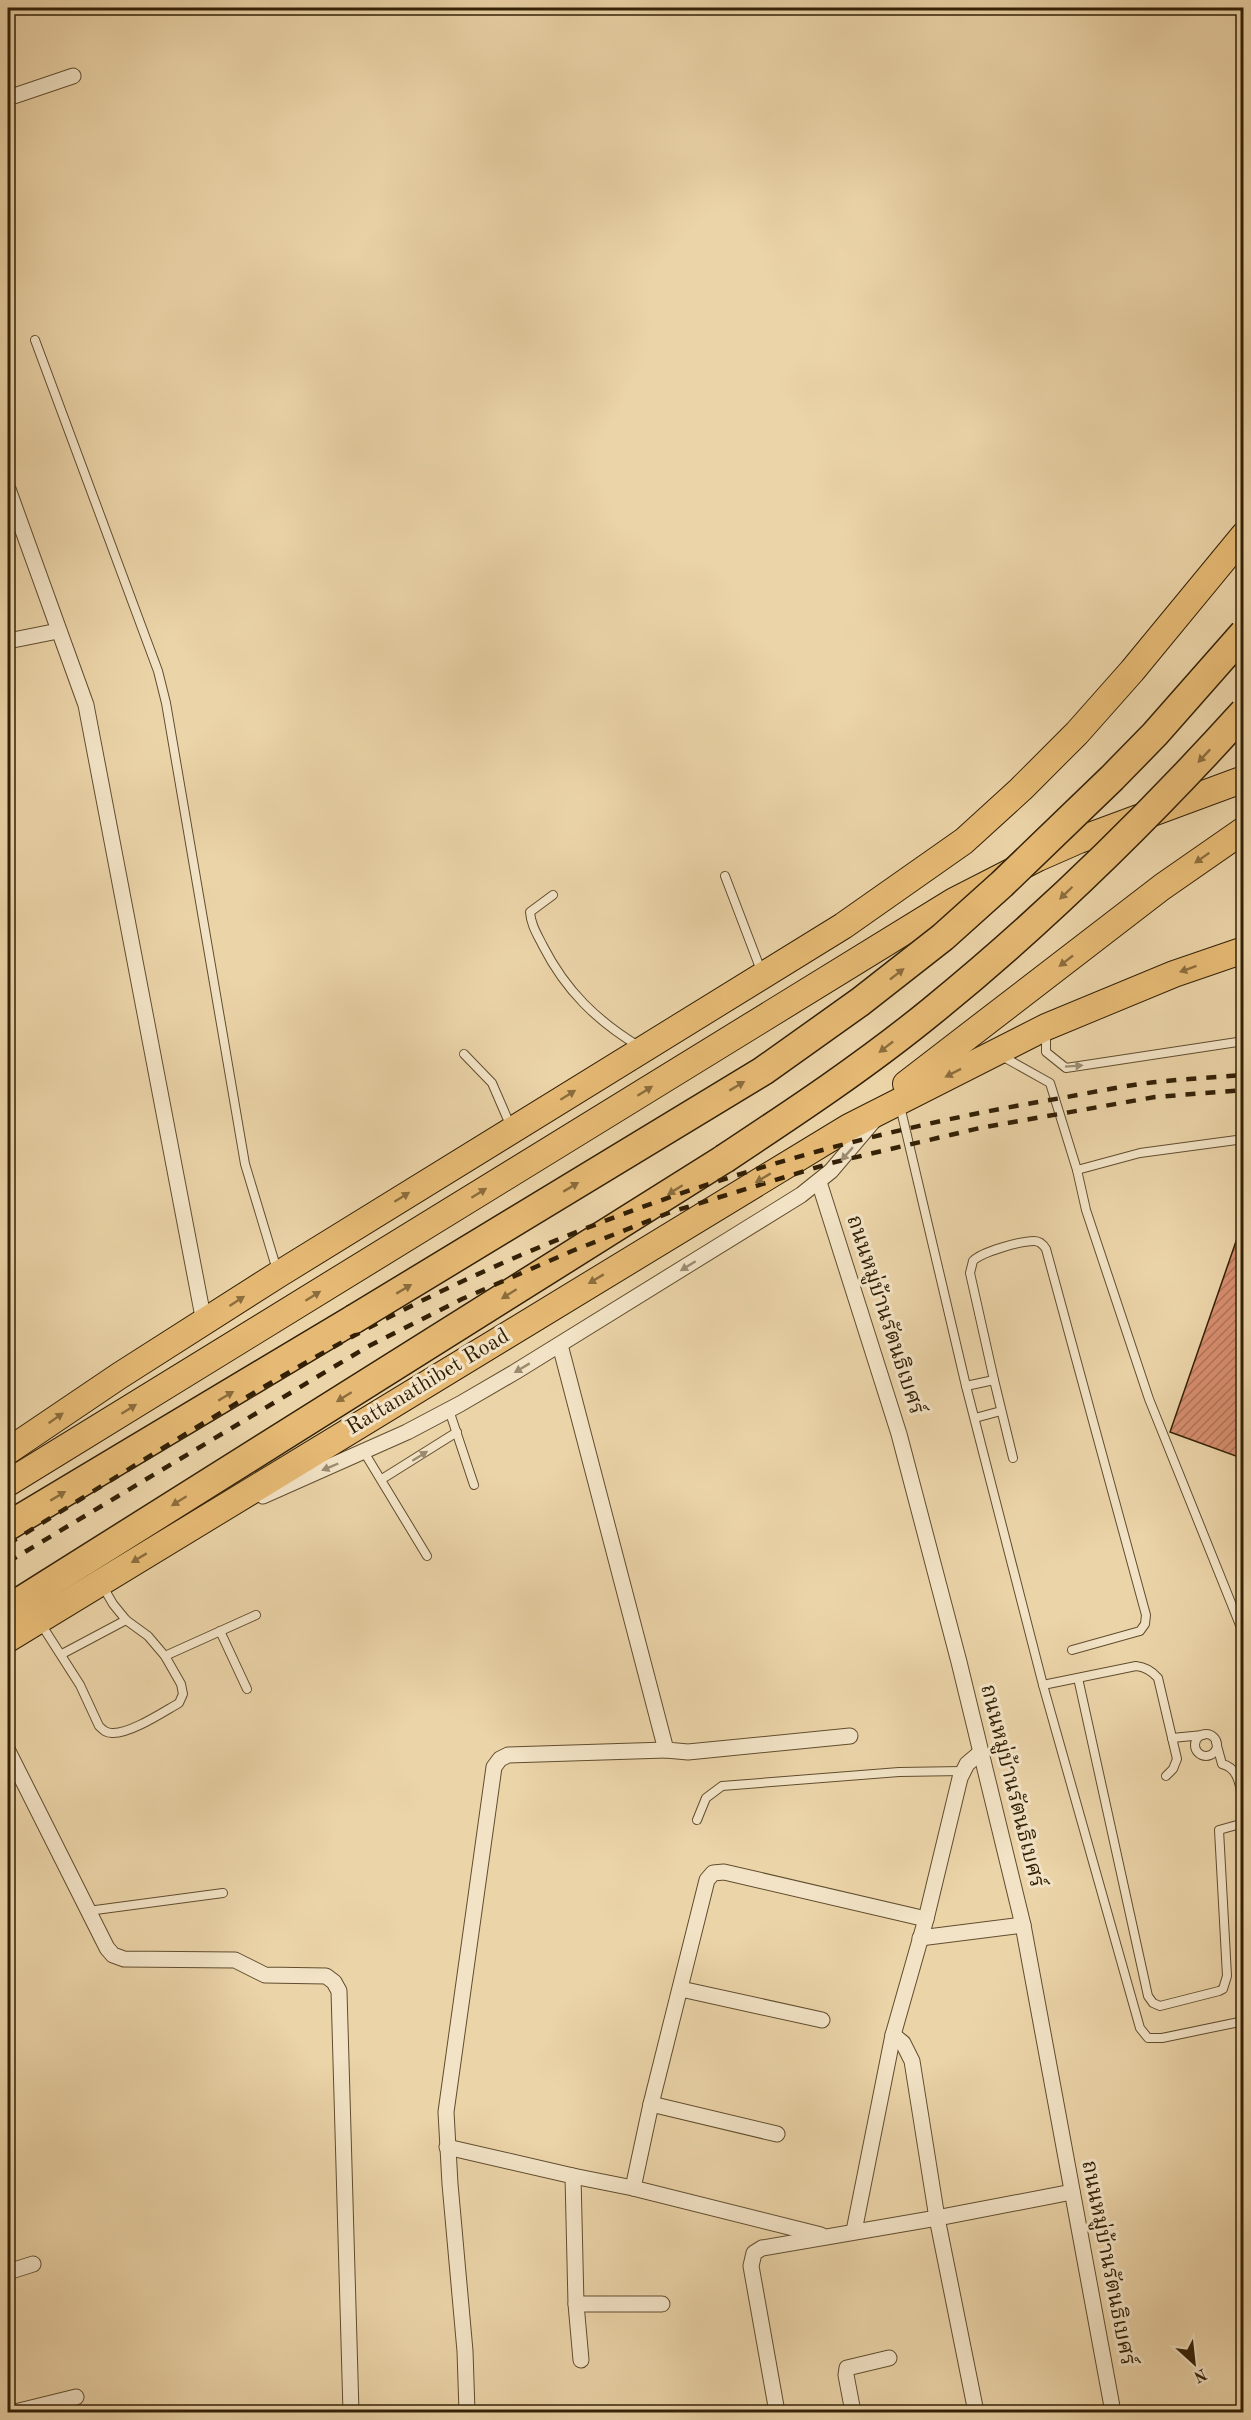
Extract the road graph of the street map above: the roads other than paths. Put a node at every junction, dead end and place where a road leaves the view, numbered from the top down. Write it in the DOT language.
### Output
graph roads {
  1 [pos="73,76"];
  2 [pos="8,98"];
  3 [pos="35,340"];
  4 [pos="8,489"];
  5 [pos="11,513"];
  6 [pos="1244,535"];
  7 [pos="58,631"];
  8 [pos="1244,633"];
  9 [pos="8,641"];
  10 [pos="1244,712"];
  11 [pos="1244,779"];
  12 [pos="1244,830"];
  13 [pos="725,876"];
  14 [pos="553,895"];
  15 [pos="1244,950"];
  16 [pos="762,974"];
  17 [pos="1046,1027"];
  18 [pos="1244,1041"];
  19 [pos="643,1048"];
  20 [pos="994,1052"];
  21 [pos="465,1054"];
  22 [pos="891,1105"];
  23 [pos="849,1126"];
  24 [pos="512,1130"];
  25 [pos="1244,1139"];
  26 [pos="1077,1170"];
  27 [pos="819,1182"];
  28 [pos="279,1274"];
  29 [pos="204,1322"];
  30 [pos="560,1345"];
  31 [pos="994,1380"];
  32 [pos="966,1386"];
  33 [pos="449,1410"];
  34 [pos="1001,1411"];
  35 [pos="975,1418"];
  36 [pos="457,1432"];
  37 [pos="9,1447"];
  38 [pos="364,1452"];
  39 [pos="1012,1458"];
  40 [pos="382,1479"];
  41 [pos="8,1484"];
  42 [pos="474,1485"];
  43 [pos="8,1526"];
  44 [pos="189,1527"];
  45 [pos="427,1556"];
  46 [pos="100,1581"];
  47 [pos="8,1609"];
  48 [pos="256,1615"];
  49 [pos="39,1620"];
  50 [pos="126,1620"];
  51 [pos="220,1631"];
  52 [pos="1244,1635"];
  53 [pos="8,1640"];
  54 [pos="1072,1650"];
  55 [pos="62,1654"];
  56 [pos="165,1656"];
  57 [pos="1078,1678"];
  58 [pos="1043,1685"];
  59 [pos="247,1689"];
  60 [pos="1203,1735"];
  61 [pos="850,1736"];
  62 [pos="1172,1738"];
  63 [pos="1216,1742"];
  64 [pos="666,1750"];
  65 [pos="8,1751"];
  66 [pos="980,1753"];
  67 [pos="963,1771"];
  68 [pos="1166,1776"];
  69 [pos="1244,1805"];
  70 [pos="697,1820"];
  71 [pos="1244,1823"];
  72 [pos="223,1893"];
  73 [pos="88,1911"];
  74 [pos="926,1919"];
  75 [pos="1023,1925"];
  76 [pos="920,1938"];
  77 [pos="681,1989"];
  78 [pos="822,2020"];
  79 [pos="1244,2021"];
  80 [pos="893,2035"];
  81 [pos="651,2104"];
  82 [pos="777,2134"];
  83 [pos="447,2147"];
  84 [pos="573,2176"];
  85 [pos="633,2188"];
  86 [pos="1072,2192"];
  87 [pos="937,2218"];
  88 [pos="854,2231"];
  89 [pos="827,2236"];
  90 [pos="33,2264"];
  91 [pos="8,2272"];
  92 [pos="576,2304"];
  93 [pos="662,2304"];
  94 [pos="889,2358"];
  95 [pos="581,2360"];
  96 [pos="76,2397"];
  97 [pos="15,2412"];
  98 [pos="351,2412"];
  99 [pos="467,2412"];
  100 [pos="777,2412"];
  101 [pos="854,2412"];
  102 [pos="976,2412"];
  103 [pos="1113,2412"];
  1 -- 2 [label="street"];
  3 -- 28 [label="lane"];
  4 -- 5 [label="street"];
  5 -- 7 [label="street"];
  6 -- 16 [label="main road"];
  7 -- 9 [label="street"];
  7 -- 29 [label="street"];
  43 -- 8 [label="highway, one-way, bridge"];
  10 -- 47 [label="highway, one-way, bridge"];
  41 -- 11 [label="main road, one-way, bridge"];
  12 -- 23 [label="main road, one-way"];
  13 -- 16 [label="lane"];
  14 -- 19 [label="lane"];
  15 -- 17 [label="main road, one-way"];
  16 -- 19 [label="main road"];
  17 -- 18 [label="lane, one-way"];
  17 -- 20 [label="main road"];
  24 -- 19 [label="main road, one-way"];
  20 -- 22 [label="main road, one-way"];
  20 -- 26 [label="lane"];
  21 -- 24 [label="lane"];
  22 -- 23 [label="main road"];
  22 -- 27 [label="street, one-way"];
  22 -- 32 [label="lane"];
  23 -- 44 [label="main road, Rattanathibet Road, one-way"];
  28 -- 24 [label="main road, one-way"];
  25 -- 26 [label="lane"];
  26 -- 52 [label="lane"];
  27 -- 30 [label="street, one-way"];
  27 -- 66 [label="street, ถนนหมู่บ้านรัตนธิเบศร์"];
  29 -- 28 [label="main road, one-way"];
  37 -- 29 [label="main road, one-way"];
  30 -- 33 [label="street, one-way"];
  30 -- 64 [label="street"];
  31 -- 32 [label="lane"];
  31 -- 34 [label="lane"];
  31 -- 54 [label="lane"];
  32 -- 35 [label="lane"];
  33 -- 36 [label="lane"];
  33 -- 38 [label="street"];
  34 -- 35 [label="lane"];
  34 -- 39 [label="lane"];
  35 -- 58 [label="lane"];
  40 -- 36 [label="lane, one-way"];
  36 -- 42 [label="lane"];
  38 -- 40 [label="lane"];
  38 -- 44 [label="street, one-way"];
  40 -- 45 [label="lane"];
  44 -- 46 [label="main road, Rattanathibet Road, one-way"];
  46 -- 49 [label="main road, Rattanathibet Road"];
  46 -- 50 [label="lane"];
  48 -- 51 [label="lane"];
  49 -- 53 [label="main road, Rattanathibet Road"];
  49 -- 55 [label="lane"];
  50 -- 55 [label="lane"];
  50 -- 56 [label="lane"];
  51 -- 56 [label="lane"];
  51 -- 59 [label="lane"];
  55 -- 56 [label="lane"];
  57 -- 58 [label="lane"];
  57 -- 62 [label="lane"];
  57 -- 71 [label="lane"];
  58 -- 79 [label="lane"];
  60 -- 62 [label="lane"];
  60 -- 63 [label="lane"];
  60 -- 63 [label="lane"];
  61 -- 64 [label="street"];
  62 -- 68 [label="lane"];
  63 -- 69 [label="lane"];
  64 -- 83 [label="street"];
  65 -- 73 [label="street"];
  66 -- 67 [label="street"];
  66 -- 75 [label="street, ถนนหมู่บ้านรัตนธิเบศร์"];
  67 -- 70 [label="lane"];
  67 -- 74 [label="street"];
  72 -- 73 [label="lane"];
  73 -- 98 [label="street"];
  74 -- 76 [label="street"];
  74 -- 77 [label="street"];
  75 -- 76 [label="street"];
  75 -- 86 [label="street, ถนนหมู่บ้านรัตนธิเบศร์"];
  76 -- 80 [label="street"];
  77 -- 78 [label="street"];
  77 -- 81 [label="street"];
  80 -- 87 [label="street"];
  80 -- 88 [label="street"];
  81 -- 82 [label="street"];
  81 -- 85 [label="street"];
  83 -- 84 [label="street"];
  83 -- 99 [label="street"];
  84 -- 85 [label="street"];
  84 -- 92 [label="street"];
  85 -- 89 [label="street"];
  86 -- 87 [label="street"];
  86 -- 103 [label="street, ถนนหมู่บ้านรัตนธิเบศร์"];
  87 -- 88 [label="street"];
  87 -- 102 [label="street"];
  88 -- 89 [label="street"];
  89 -- 100 [label="street"];
  90 -- 91 [label="street"];
  92 -- 93 [label="street"];
  92 -- 95 [label="street"];
  94 -- 101 [label="street"];
  96 -- 97 [label="street"];
}
